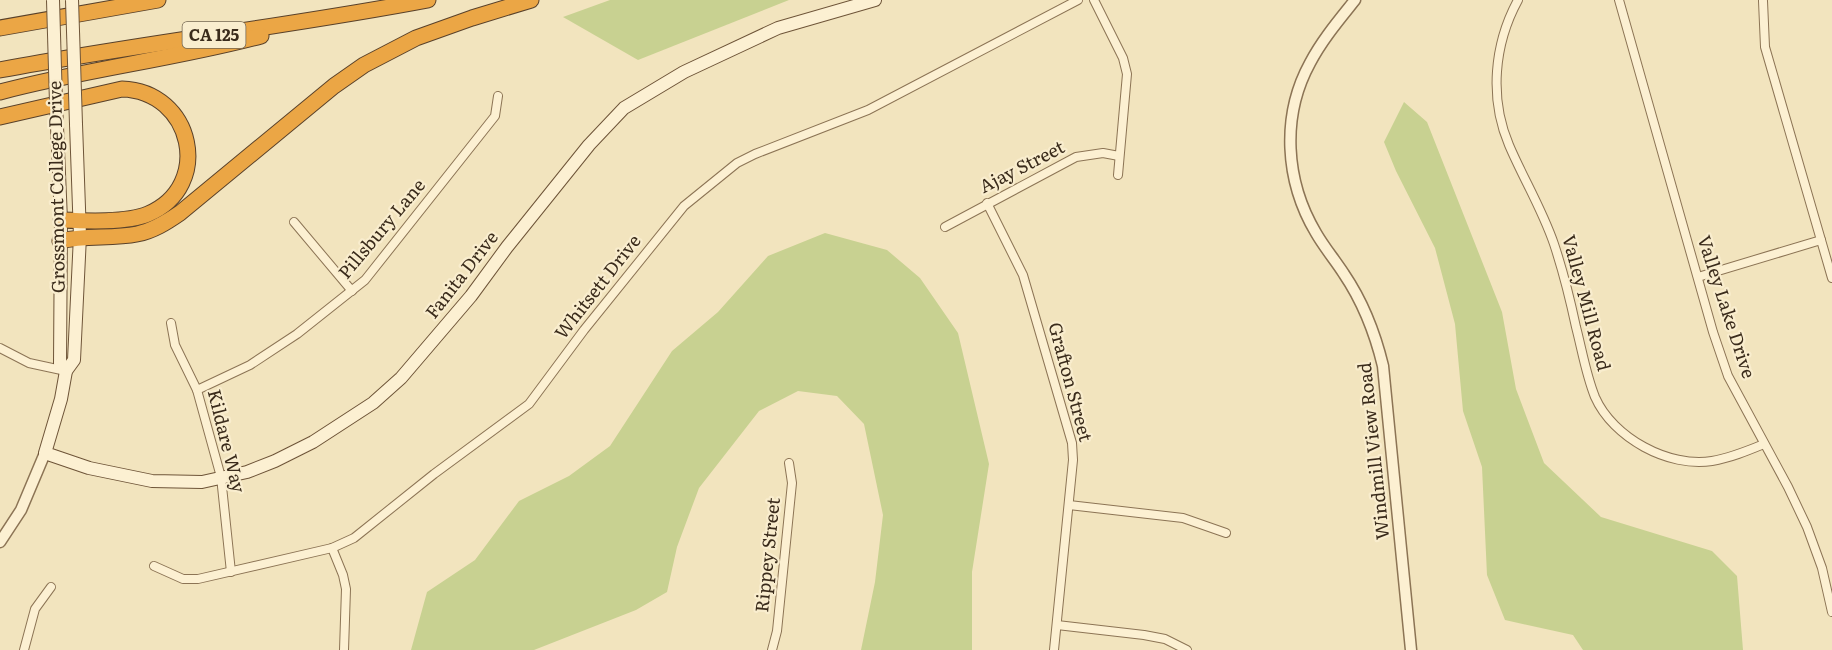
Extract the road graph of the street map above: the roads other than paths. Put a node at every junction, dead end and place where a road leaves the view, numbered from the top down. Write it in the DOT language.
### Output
graph roads {
  1 [pos="53,0"];
  2 [pos="72,0"];
  3 [pos="158,0"];
  4 [pos="428,0"];
  5 [pos="531,0"];
  6 [pos="875,0"];
  7 [pos="1078,0"];
  8 [pos="1094,0"];
  9 [pos="1355,0"];
  10 [pos="1518,0"];
  11 [pos="1619,0"];
  12 [pos="1763,1"];
  13 [pos="334,17"];
  14 [pos="0,28"];
  15 [pos="0,70"];
  16 [pos="0,92"];
  17 [pos="498,96"];
  18 [pos="0,117"];
  19 [pos="1119,156"];
  20 [pos="1118,175"];
  21 [pos="987,203"];
  22 [pos="61,220"];
  23 [pos="294,222"];
  24 [pos="945,227"];
  25 [pos="80,228"];
  26 [pos="1821,240"];
  27 [pos="60,241"];
  28 [pos="1698,277"];
  29 [pos="1832,278"];
  30 [pos="352,291"];
  31 [pos="171,322"];
  32 [pos="0,348"];
  33 [pos="66,371"];
  34 [pos="197,390"];
  35 [pos="1764,444"];
  36 [pos="45,453"];
  37 [pos="789,463"];
  38 [pos="221,477"];
  39 [pos="1069,505"];
  40 [pos="1226,533"];
  41 [pos="0,542"];
  42 [pos="332,548"];
  43 [pos="154,566"];
  44 [pos="231,572"];
  45 [pos="51,587"];
  46 [pos="1832,612"];
  47 [pos="1057,625"];
  48 [pos="24,650"];
  49 [pos="344,650"];
  50 [pos="771,650"];
  51 [pos="1054,650"];
  52 [pos="1186,650"];
  53 [pos="1411,650"];
  1 -- 22 [label="main road, Grossmont College Drive, bridge"];
  2 -- 25 [label="main road, Grossmont College Drive, bridge"];
  3 -- 14 [label="highway"];
  4 -- 13 [label="highway, CA 125"];
  5 -- 25 [label="highway"];
  6 -- 38 [label="main road, Fanita Drive"];
  7 -- 42 [label="street, Whitsett Drive"];
  8 -- 19 [label="street"];
  9 -- 53 [label="street, Windmill View Road"];
  10 -- 35 [label="street, Valley Mill Road"];
  11 -- 28 [label="street, Valley Lake Drive"];
  12 -- 26 [label="street"];
  13 -- 15 [label="highway, CA 125"];
  13 -- 16 [label="highway"];
  17 -- 30 [label="street, Pillsbury Lane"];
  18 -- 25 [label="highway"];
  19 -- 20 [label="street"];
  19 -- 21 [label="street, Ajay Street"];
  21 -- 24 [label="street, Ajay Street"];
  21 -- 39 [label="street, Grafton Street"];
  22 -- 25 [label="highway"];
  22 -- 27 [label="main road, Grossmont College Drive"];
  23 -- 30 [label="street"];
  25 -- 27 [label="highway"];
  25 -- 33 [label="main road, Grossmont College Drive"];
  26 -- 28 [label="street"];
  26 -- 29 [label="street"];
  27 -- 33 [label="main road, Grossmont College Drive"];
  28 -- 35 [label="street, Valley Lake Drive"];
  30 -- 34 [label="street, Pillsbury Lane"];
  31 -- 34 [label="street, Kildare Way"];
  32 -- 33 [label="street"];
  33 -- 36 [label="main road, Grossmont College Drive"];
  34 -- 38 [label="street, Kildare Way"];
  35 -- 46 [label="street, Valley Lake Drive"];
  36 -- 38 [label="main road, Fanita Drive"];
  36 -- 41 [label="street, Grossmont College Drive"];
  37 -- 50 [label="street, Rippey Street"];
  38 -- 44 [label="street, Kildare Way"];
  39 -- 40 [label="street"];
  39 -- 47 [label="street, Grafton Street"];
  42 -- 44 [label="street, Whitsett Drive"];
  42 -- 49 [label="street"];
  43 -- 44 [label="street, Whitsett Drive"];
  45 -- 48 [label="street"];
  47 -- 51 [label="street, Grafton Street"];
  47 -- 52 [label="street"];
}
